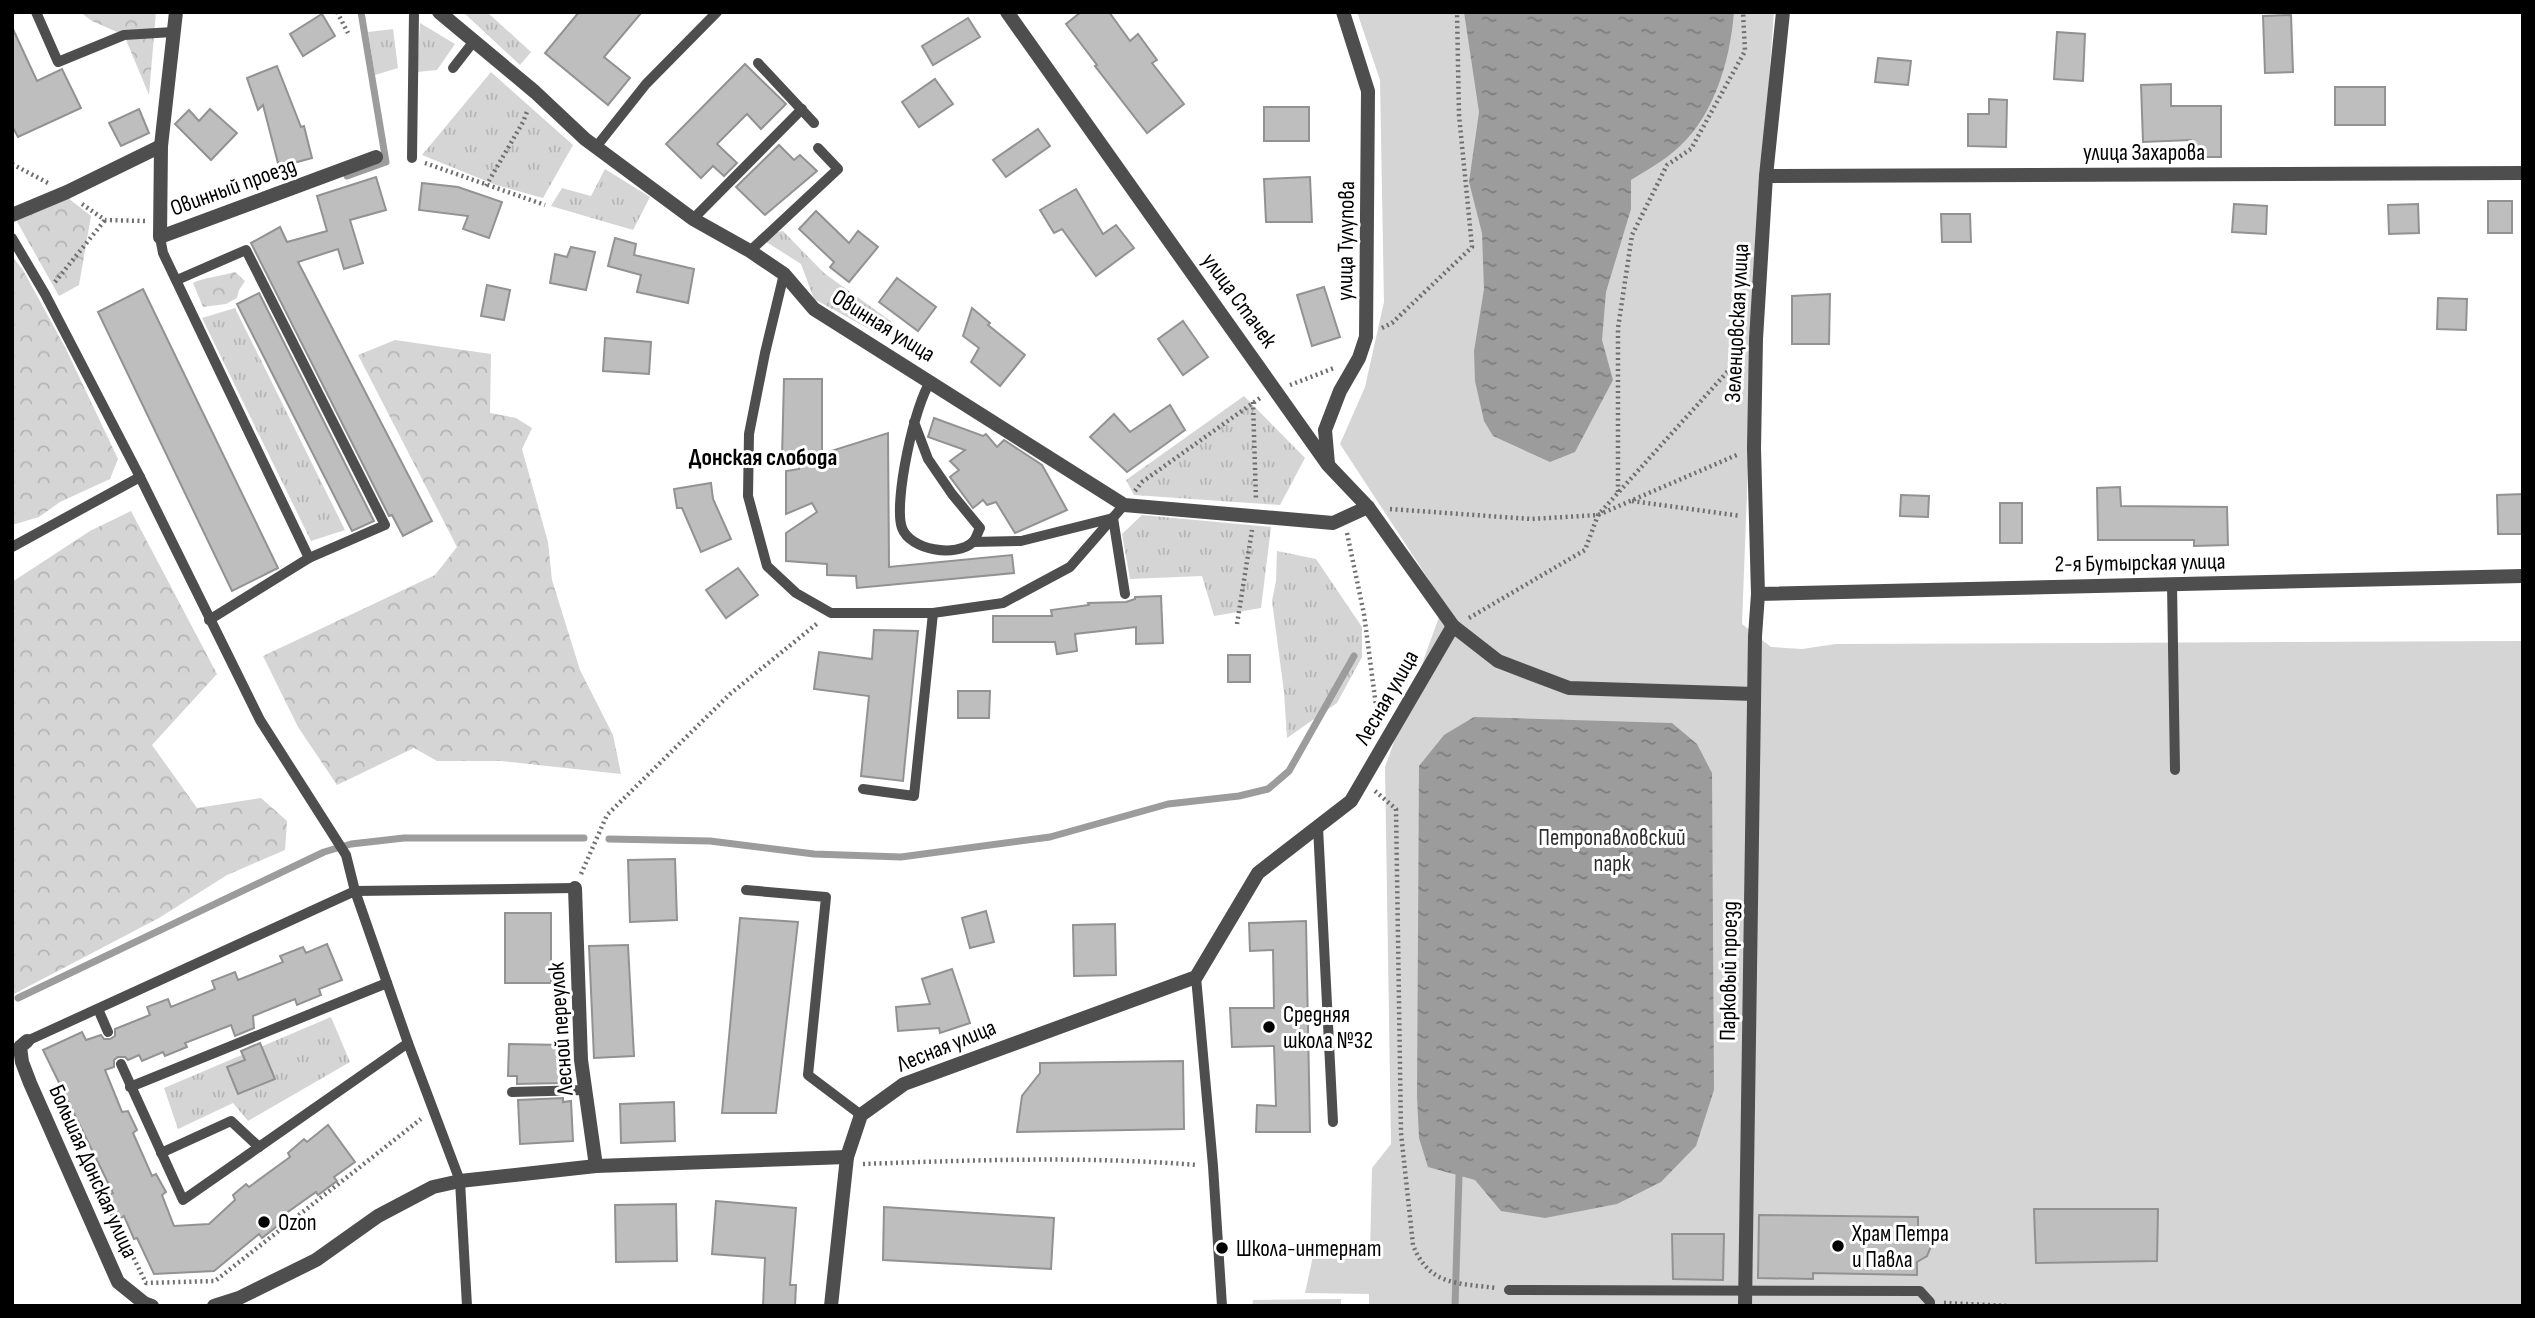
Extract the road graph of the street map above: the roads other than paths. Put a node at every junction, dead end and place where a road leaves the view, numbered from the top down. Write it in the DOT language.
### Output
graph roads {
  1 [pos="36,12"];
  2 [pos="176,12"];
  3 [pos="414,12"];
  4 [pos="439,12"];
  5 [pos="717,12"];
  6 [pos="1007,12"];
  7 [pos="1343,12"];
  8 [pos="1783,12"];
  9 [pos="173,32"];
  10 [pos="474,41"];
  11 [pos="758,63"];
  12 [pos="453,68"];
  13 [pos="802,110"];
  14 [pos="814,123"];
  15 [pos="161,146"];
  16 [pos="596,147"];
  17 [pos="818,148"];
  18 [pos="376,157"];
  19 [pos="412,158"];
  20 [pos="2523,173"];
  21 [pos="1766,176"];
  22 [pos="12,215"];
  23 [pos="693,219"];
  24 [pos="160,237"];
  25 [pos="12,238"];
  26 [pos="750,251"];
  27 [pos="784,274"];
  28 [pos="177,280"];
  29 [pos="931,381"];
  30 [pos="914,422"];
  31 [pos="1328,465"];
  32 [pos="140,477"];
  33 [pos="1124,505"];
  34 [pos="1368,507"];
  35 [pos="1113,518"];
  36 [pos="973,542"];
  37 [pos="12,547"];
  38 [pos="309,558"];
  39 [pos="2523,576"];
  40 [pos="2172,584"];
  41 [pos="1125,594"];
  42 [pos="1758,594"];
  43 [pos="933,613"];
  44 [pos="209,620"];
  45 [pos="1453,626"];
  46 [pos="1755,636"];
  47 [pos="1754,694"];
  48 [pos="2175,770"];
  49 [pos="863,789"];
  50 [pos="1318,827"];
  51 [pos="575,888"];
  52 [pos="746,890"];
  53 [pos="355,891"];
  54 [pos="1196,977"];
  55 [pos="387,983"];
  56 [pos="98,1009"];
  57 [pos="108,1032"];
  58 [pos="27,1041"];
  59 [pos="408,1043"];
  60 [pos="121,1064"];
  61 [pos="130,1087"];
  62 [pos="585,1090"];
  63 [pos="512,1092"];
  64 [pos="861,1115"];
  65 [pos="1333,1122"];
  66 [pos="259,1147"];
  67 [pos="161,1153"];
  68 [pos="847,1157"];
  69 [pos="596,1166"];
  70 [pos="460,1181"];
  71 [pos="1509,1290"];
  72 [pos="1747,1290"];
  73 [pos="1931,1304"];
  74 [pos="152,1306"];
  75 [pos="214,1306"];
  76 [pos="467,1306"];
  77 [pos="831,1306"];
  78 [pos="1222,1306"];
  79 [pos="1745,1306"];
  1 -- 9 [label="lane"];
  2 -- 9 [label="street, Овинный проезд"];
  3 -- 19 [label="lane"];
  4 -- 10 [label="street, Овинная улица"];
  5 -- 16 [label="lane"];
  6 -- 31 [label="street, улица Стачек"];
  7 -- 31 [label="street, улица Тулупова"];
  8 -- 21 [label="street, Зеленцовская улица"];
  9 -- 15 [label="street, Овинный проезд"];
  10 -- 12 [label="lane"];
  10 -- 16 [label="street, Овинная улица"];
  11 -- 13 [label="lane"];
  13 -- 14 [label="lane"];
  13 -- 23 [label="lane"];
  15 -- 22 [label="street"];
  15 -- 24 [label="street, Овинный проезд"];
  16 -- 23 [label="street, Овинная улица"];
  17 -- 26 [label="lane"];
  18 -- 24 [label="street, Овинный проезд"];
  20 -- 21 [label="street, улица Захарова"];
  21 -- 42 [label="street, Зеленцовская улица"];
  23 -- 26 [label="street, Овинная улица"];
  24 -- 28 [label="lane"];
  25 -- 32 [label="lane"];
  26 -- 27 [label="street, Овинная улица"];
  27 -- 29 [label="street, Овинная улица"];
  27 -- 43 [label="lane"];
  28 -- 38 [label="lane"];
  28 -- 38 [label="lane"];
  29 -- 30 [label="lane"];
  29 -- 33 [label="street, Овинная улица"];
  30 -- 36 [label="lane"];
  30 -- 36 [label="lane"];
  31 -- 34 [label="street, улица Стачек"];
  32 -- 37 [label="lane"];
  32 -- 44 [label="lane"];
  33 -- 34 [label="street, Овинная улица"];
  33 -- 35 [label="lane"];
  34 -- 45 [label="street, улица Стачек"];
  35 -- 36 [label="lane"];
  35 -- 41 [label="lane"];
  35 -- 43 [label="lane"];
  38 -- 44 [label="lane"];
  39 -- 40 [label="street, 2-я Бутырская улица"];
  40 -- 42 [label="street, 2-я Бутырская улица"];
  40 -- 48 [label="lane"];
  42 -- 46 [label="street, Зеленцовская улица"];
  43 -- 49 [label="lane"];
  44 -- 53 [label="lane"];
  45 -- 47 [label="street, улица Стачек"];
  45 -- 50 [label="street, Лесная улица"];
  46 -- 47 [label="street, Парковый проезд"];
  47 -- 72 [label="street, Парковый проезд"];
  50 -- 54 [label="street, Лесная улица"];
  50 -- 65 [label="lane"];
  51 -- 53 [label="lane"];
  51 -- 62 [label="street, Лесной переулок"];
  52 -- 64 [label="lane"];
  53 -- 55 [label="lane"];
  53 -- 56 [label="lane"];
  54 -- 64 [label="street, Лесная улица"];
  54 -- 78 [label="lane"];
  55 -- 59 [label="lane"];
  55 -- 61 [label="lane"];
  56 -- 57 [label="lane"];
  56 -- 58 [label="lane"];
  58 -- 74 [label="street, Большая Донская улица"];
  59 -- 66 [label="lane"];
  59 -- 70 [label="lane"];
  60 -- 61 [label="lane"];
  61 -- 67 [label="lane"];
  62 -- 63 [label="lane"];
  62 -- 69 [label="street, Лесной переулок"];
  64 -- 68 [label="street"];
  66 -- 67 [label="lane"];
  66 -- 67 [label="lane"];
  68 -- 69 [label="street"];
  68 -- 77 [label="street"];
  69 -- 70 [label="street"];
  70 -- 75 [label="street"];
  70 -- 76 [label="lane"];
  71 -- 72 [label="lane"];
  72 -- 73 [label="lane"];
  72 -- 79 [label="street, Парковый проезд"];
}
